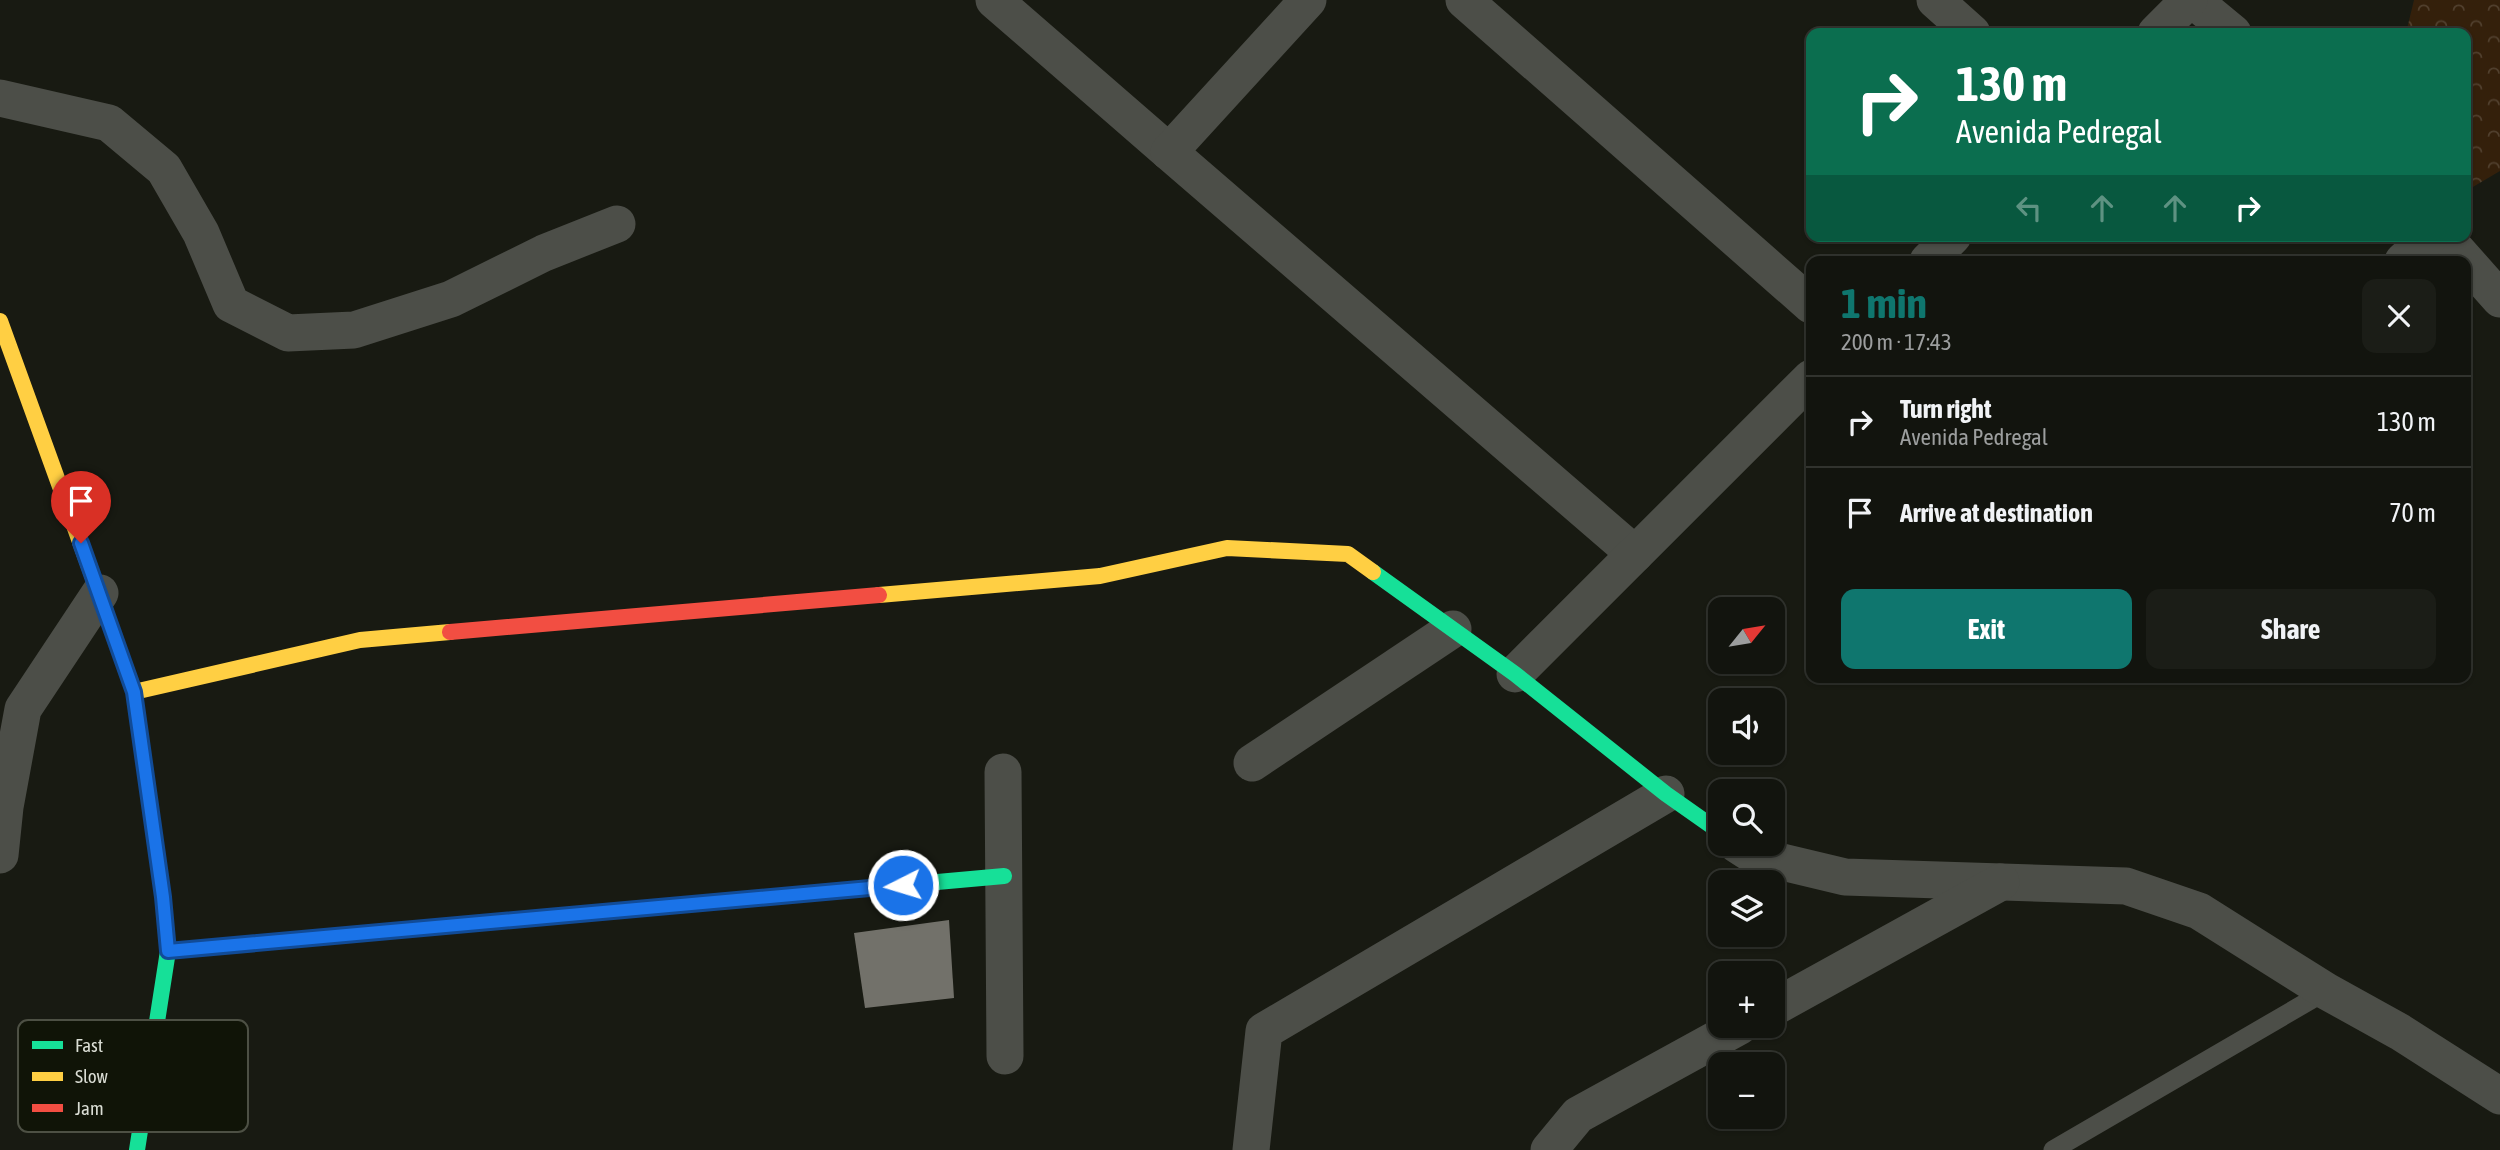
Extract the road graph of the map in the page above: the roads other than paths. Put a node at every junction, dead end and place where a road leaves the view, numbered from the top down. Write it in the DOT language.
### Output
graph roads {
  1 [pos="994,0"];
  2 [pos="1308,0"];
  3 [pos="1464,0"];
  4 [pos="1935,0"];
  5 [pos="2191,0"];
  6 [pos="1966,28"];
  7 [pos="2160,28"];
  8 [pos="2227,28"];
  9 [pos="0,98"];
  10 [pos="1169,152"];
  11 [pos="617,224"];
  12 [pos="1947,242"];
  13 [pos="2424,242"];
  14 [pos="2449,242"];
  15 [pos="1933,256"];
  16 [pos="2408,256"];
  17 [pos="2462,256"];
  18 [pos="2471,266"];
  19 [pos="2500,299"];
  20 [pos="1806,301"];
  21 [pos="0,321"];
  22 [pos="1806,383"];
  23 [pos="1635,554"];
  24 [pos="100,593"];
  25 [pos="1453,629"];
  26 [pos="1515,674"];
  27 [pos="134,692"];
  28 [pos="1252,763"];
  29 [pos="1003,772"];
  30 [pos="1667,794"];
  31 [pos="2,802"];
  32 [pos="1708,823"];
  33 [pos="0,855"];
  34 [pos="1757,856"];
  35 [pos="1004,876"];
  36 [pos="2001,882"];
  37 [pos="168,951"];
  38 [pos="2326,990"];
  39 [pos="1785,1001"];
  40 [pos="157,1020"];
  41 [pos="1718,1038"];
  42 [pos="1005,1056"];
  43 [pos="2500,1096"];
  44 [pos="140,1132"];
  45 [pos="137,1150"];
  46 [pos="1251,1150"];
  47 [pos="1549,1150"];
  48 [pos="2053,1150"];
  1 -- 10 [label="street"];
  2 -- 10 [label="street"];
  3 -- 20 [label="street"];
  4 -- 6 [label="street"];
  5 -- 7 [label="street"];
  5 -- 8 [label="street"];
  9 -- 11 [label="street"];
  10 -- 23 [label="street"];
  12 -- 15 [label="street"];
  13 -- 16 [label="street"];
  14 -- 17 [label="street"];
  18 -- 19 [label="street"];
  21 -- 24 [label="street"];
  22 -- 23 [label="street"];
  23 -- 26 [label="street"];
  24 -- 27 [label="street"];
  24 -- 31 [label="street"];
  25 -- 26 [label="street"];
  25 -- 27 [label="street"];
  25 -- 28 [label="street"];
  26 -- 30 [label="street"];
  27 -- 37 [label="street"];
  29 -- 35 [label="street"];
  30 -- 32 [label="street"];
  30 -- 46 [label="street"];
  31 -- 33 [label="street"];
  34 -- 36 [label="street"];
  35 -- 37 [label="street"];
  35 -- 42 [label="street"];
  36 -- 38 [label="street"];
  36 -- 39 [label="street"];
  37 -- 40 [label="street"];
  38 -- 43 [label="street"];
  38 -- 48 [label="lane"];
  41 -- 47 [label="street"];
  44 -- 45 [label="street"];
}
